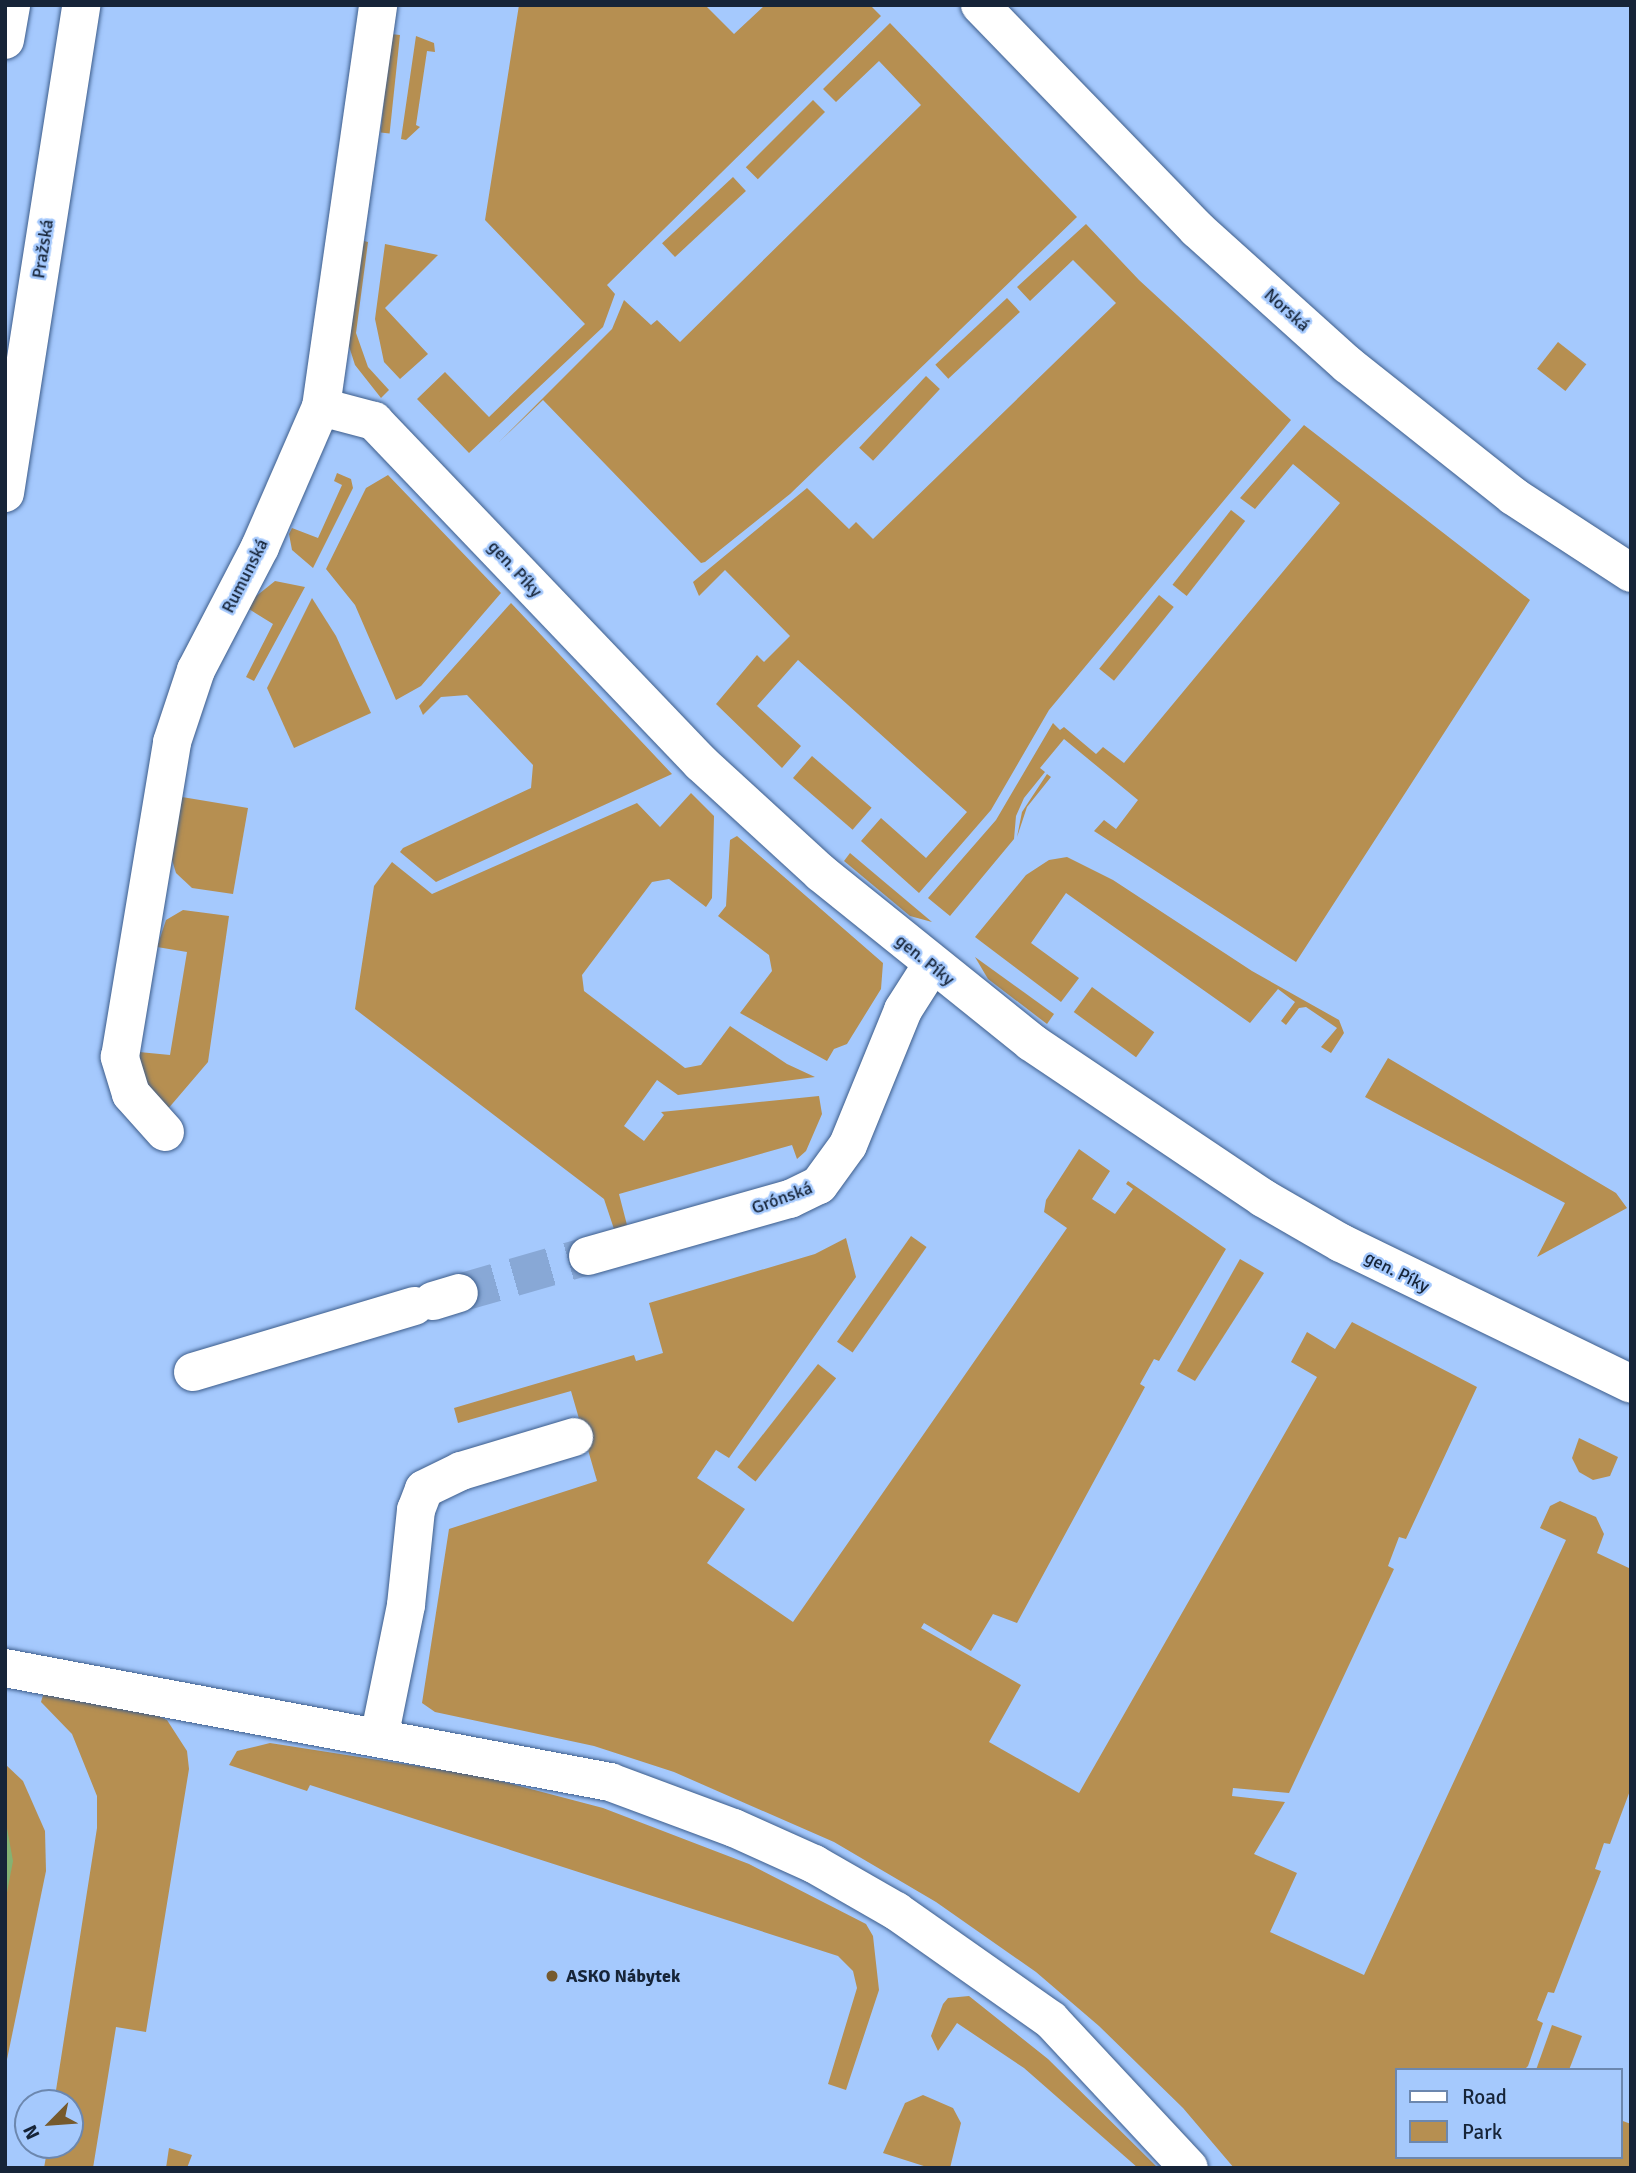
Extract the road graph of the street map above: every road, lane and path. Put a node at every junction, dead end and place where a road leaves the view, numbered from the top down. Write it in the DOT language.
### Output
graph roads {
  1 [pos="10,5"];
  2 [pos="81,5"];
  3 [pos="378,5"];
  4 [pos="980,5"];
  5 [pos="5,40"];
  6 [pos="321,407"];
  7 [pos="5,493"];
  8 [pos="1631,573"];
  9 [pos="931,966"];
  10 [pos="165,1132"];
  11 [pos="588,1256"];
  12 [pos="435,1300"];
  13 [pos="193,1372"];
  14 [pos="1631,1384"];
  15 [pos="574,1437"];
  16 [pos="5,1668"];
  17 [pos="379,1738"];
  18 [pos="1189,2168"];
  1 -- 5 [label="street"];
  2 -- 7 [label="street, Pražská"];
  3 -- 6 [label="street, Rumunská"];
  4 -- 8 [label="street, Norská"];
  6 -- 9 [label="street, gen. Píky"];
  6 -- 10 [label="street, Rumunská"];
  9 -- 11 [label="street, Grónská"];
  9 -- 14 [label="street, gen. Píky"];
  12 -- 13 [label="street"];
  15 -- 17 [label="street"];
  16 -- 17 [label="street"];
  17 -- 18 [label="street"];
}
